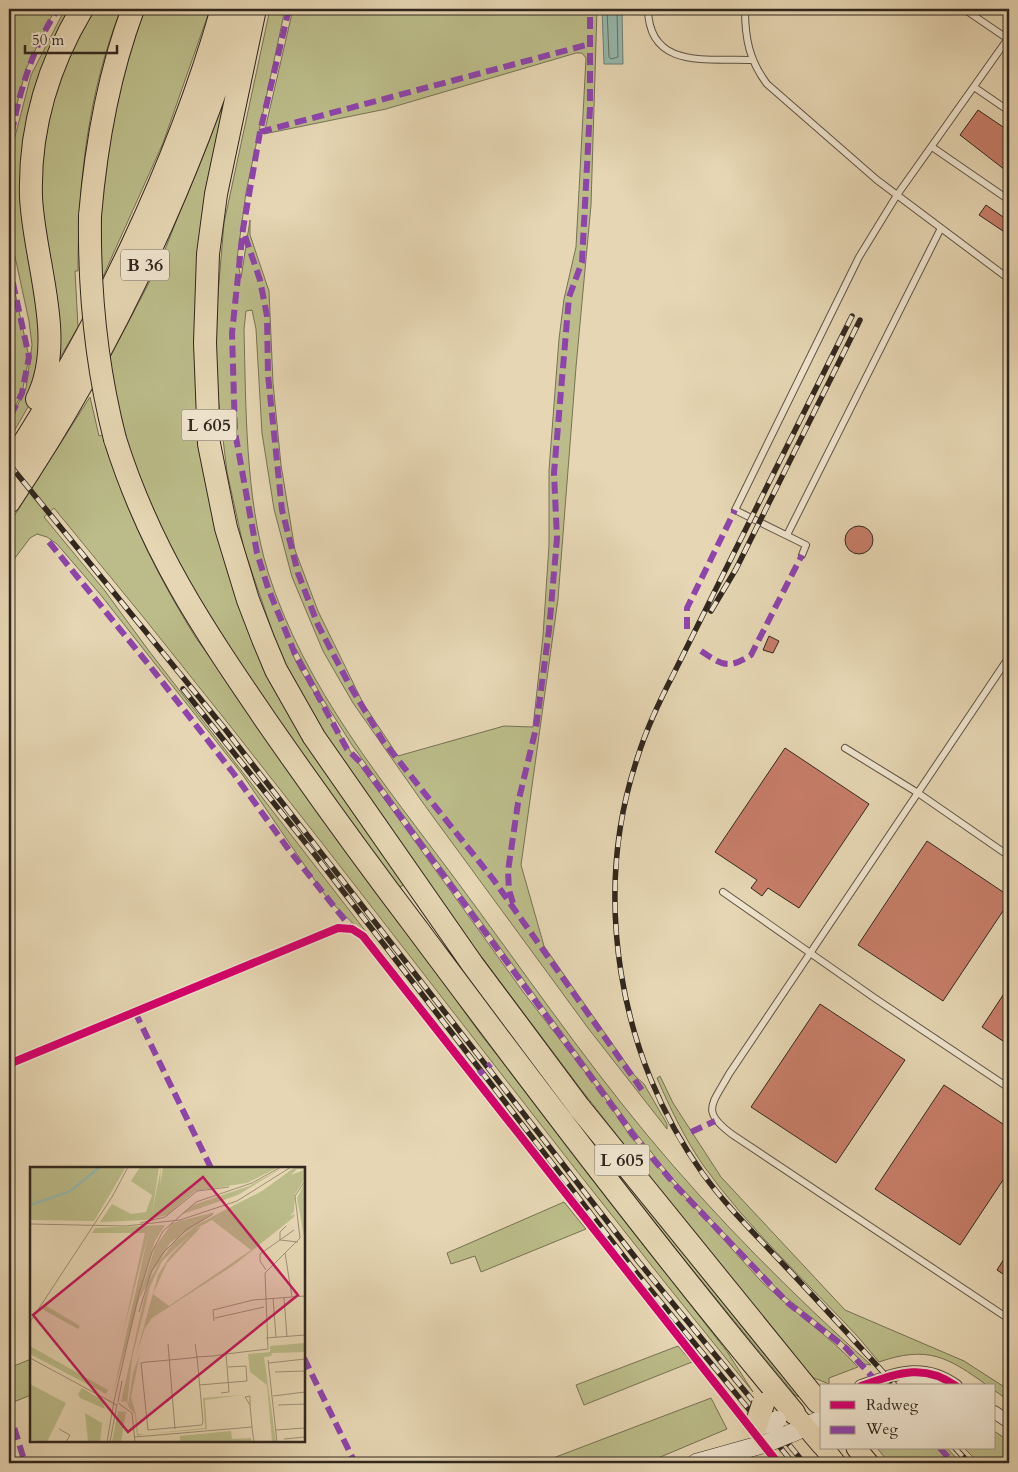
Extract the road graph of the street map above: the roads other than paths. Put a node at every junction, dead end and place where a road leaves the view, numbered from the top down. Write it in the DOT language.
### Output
graph roads {
  1 [pos="82,9"];
  2 [pos="133,9"];
  3 [pos="222,9"];
  4 [pos="243,9"];
  5 [pos="255,9"];
  6 [pos="648,9"];
  7 [pos="745,9"];
  8 [pos="964,9"];
  9 [pos="1008,38"];
  10 [pos="752,60"];
  11 [pos="974,87"];
  12 [pos="1009,111"];
  13 [pos="932,147"];
  14 [pos="897,195"];
  15 [pos="1009,200"];
  16 [pos="940,228"];
  17 [pos="1009,279"];
  18 [pos="9,448"];
  19 [pos="9,466"];
  20 [pos="9,502"];
  21 [pos="787,535"];
  22 [pos="802,555"];
  23 [pos="1009,657"];
  24 [pos="845,748"];
  25 [pos="918,793"];
  26 [pos="1009,856"];
  27 [pos="723,892"];
  28 [pos="811,954"];
  29 [pos="1009,1088"];
  30 [pos="1009,1319"];
  31 [pos="755,1366"];
  32 [pos="868,1384"];
  33 [pos="909,1384"];
  34 [pos="932,1384"];
  35 [pos="953,1384"];
  36 [pos="996,1413"];
  37 [pos="801,1414"];
  38 [pos="1009,1422"];
  39 [pos="761,1436"];
  40 [pos="820,1442"];
  41 [pos="825,1450"];
  42 [pos="696,1463"];
  43 [pos="836,1463"];
  1 -- 18 [label="highway"];
  2 -- 31 [label="highway, L 605, bridge"];
  3 -- 19 [label="highway, B 36"];
  4 -- 20 [label="highway, B 36"];
  5 -- 37 [label="highway, L 605"];
  6 -- 10 [label="lane"];
  7 -- 10 [label="lane"];
  8 -- 9 [label="lane"];
  9 -- 11 [label="lane"];
  10 -- 14 [label="lane"];
  11 -- 12 [label="lane"];
  11 -- 13 [label="lane"];
  13 -- 14 [label="lane"];
  13 -- 15 [label="lane"];
  14 -- 16 [label="lane"];
  14 -- 21 [label="lane"];
  16 -- 17 [label="lane"];
  16 -- 21 [label="lane"];
  21 -- 22 [label="lane"];
  23 -- 25 [label="lane"];
  24 -- 25 [label="lane"];
  25 -- 26 [label="lane"];
  25 -- 28 [label="lane"];
  27 -- 28 [label="lane"];
  28 -- 29 [label="lane"];
  28 -- 30 [label="lane"];
  31 -- 37 [label="highway, L 605"];
  31 -- 37 [label="highway"];
  32 -- 35 [label="street"];
  33 -- 34 [label="street"];
  36 -- 38 [label="street"];
  37 -- 39 [label="highway, bridge"];
  37 -- 39 [label="main road, bridge"];
  37 -- 40 [label="main road, L 605"];
  39 -- 42 [label="main road"];
  41 -- 43 [label="main road, L 605"];
}
